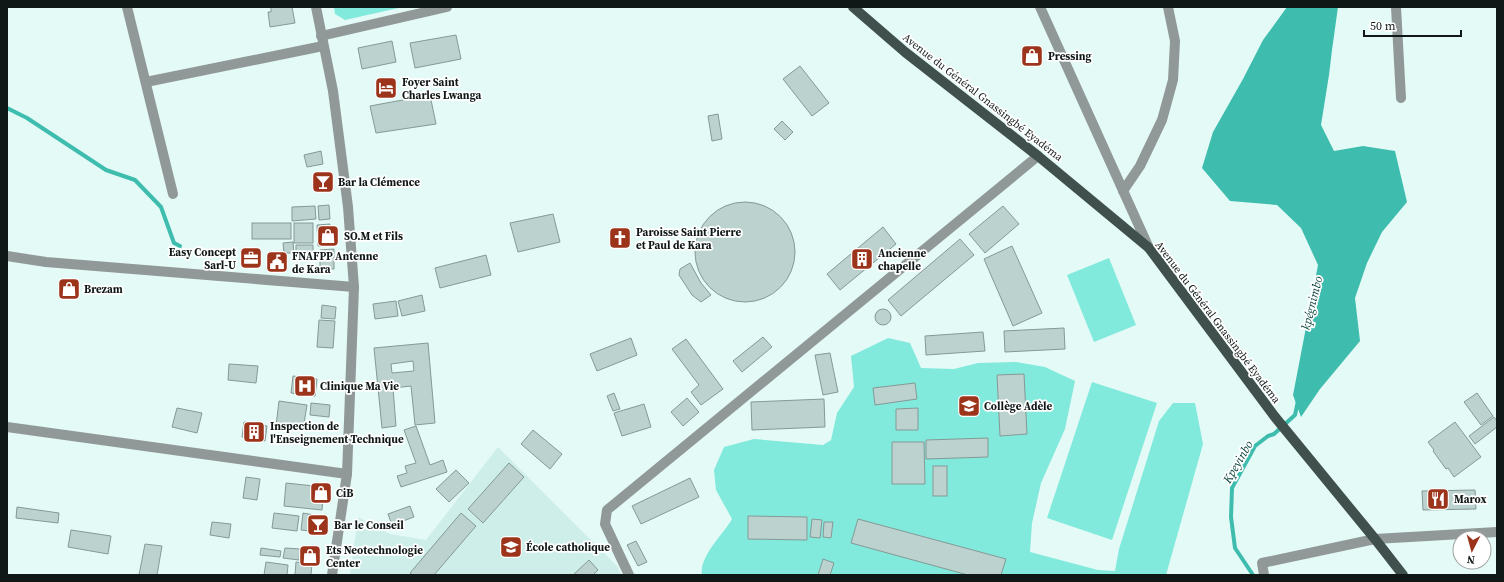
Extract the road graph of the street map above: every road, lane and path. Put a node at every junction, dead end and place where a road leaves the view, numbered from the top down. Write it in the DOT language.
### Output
graph roads {
  1 [pos="127,7"];
  2 [pos="316,7"];
  3 [pos="447,7"];
  4 [pos="853,7"];
  5 [pos="1040,7"];
  6 [pos="1168,7"];
  7 [pos="1396,7"];
  8 [pos="322,41"];
  9 [pos="146,82"];
  10 [pos="1401,98"];
  11 [pos="1038,156"];
  12 [pos="1123,191"];
  13 [pos="173,194"];
  14 [pos="1149,248"];
  15 [pos="7,256"];
  16 [pos="354,287"];
  17 [pos="7,427"];
  18 [pos="347,474"];
  19 [pos="1497,532"];
  20 [pos="1375,539"];
  21 [pos="332,575"];
  22 [pos="629,575"];
  23 [pos="1264,575"];
  24 [pos="1403,575"];
  1 -- 9 [label="street"];
  2 -- 8 [label="street"];
  3 -- 8 [label="street"];
  4 -- 11 [label="main road, Avenue du Général Gnassingbé Eyadéma"];
  5 -- 12 [label="street"];
  6 -- 12 [label="street"];
  7 -- 10 [label="street"];
  8 -- 9 [label="street"];
  8 -- 16 [label="street"];
  9 -- 13 [label="street"];
  11 -- 14 [label="main road, Avenue du Général Gnassingbé Eyadéma"];
  11 -- 22 [label="street"];
  12 -- 14 [label="street"];
  14 -- 20 [label="main road, Avenue du Général Gnassingbé Eyadéma"];
  15 -- 16 [label="street"];
  16 -- 18 [label="street"];
  17 -- 18 [label="street"];
  18 -- 21 [label="street"];
  19 -- 20 [label="street"];
  20 -- 23 [label="street"];
  20 -- 24 [label="main road, Avenue du Général Gnassingbé Eyadéma"];
}
